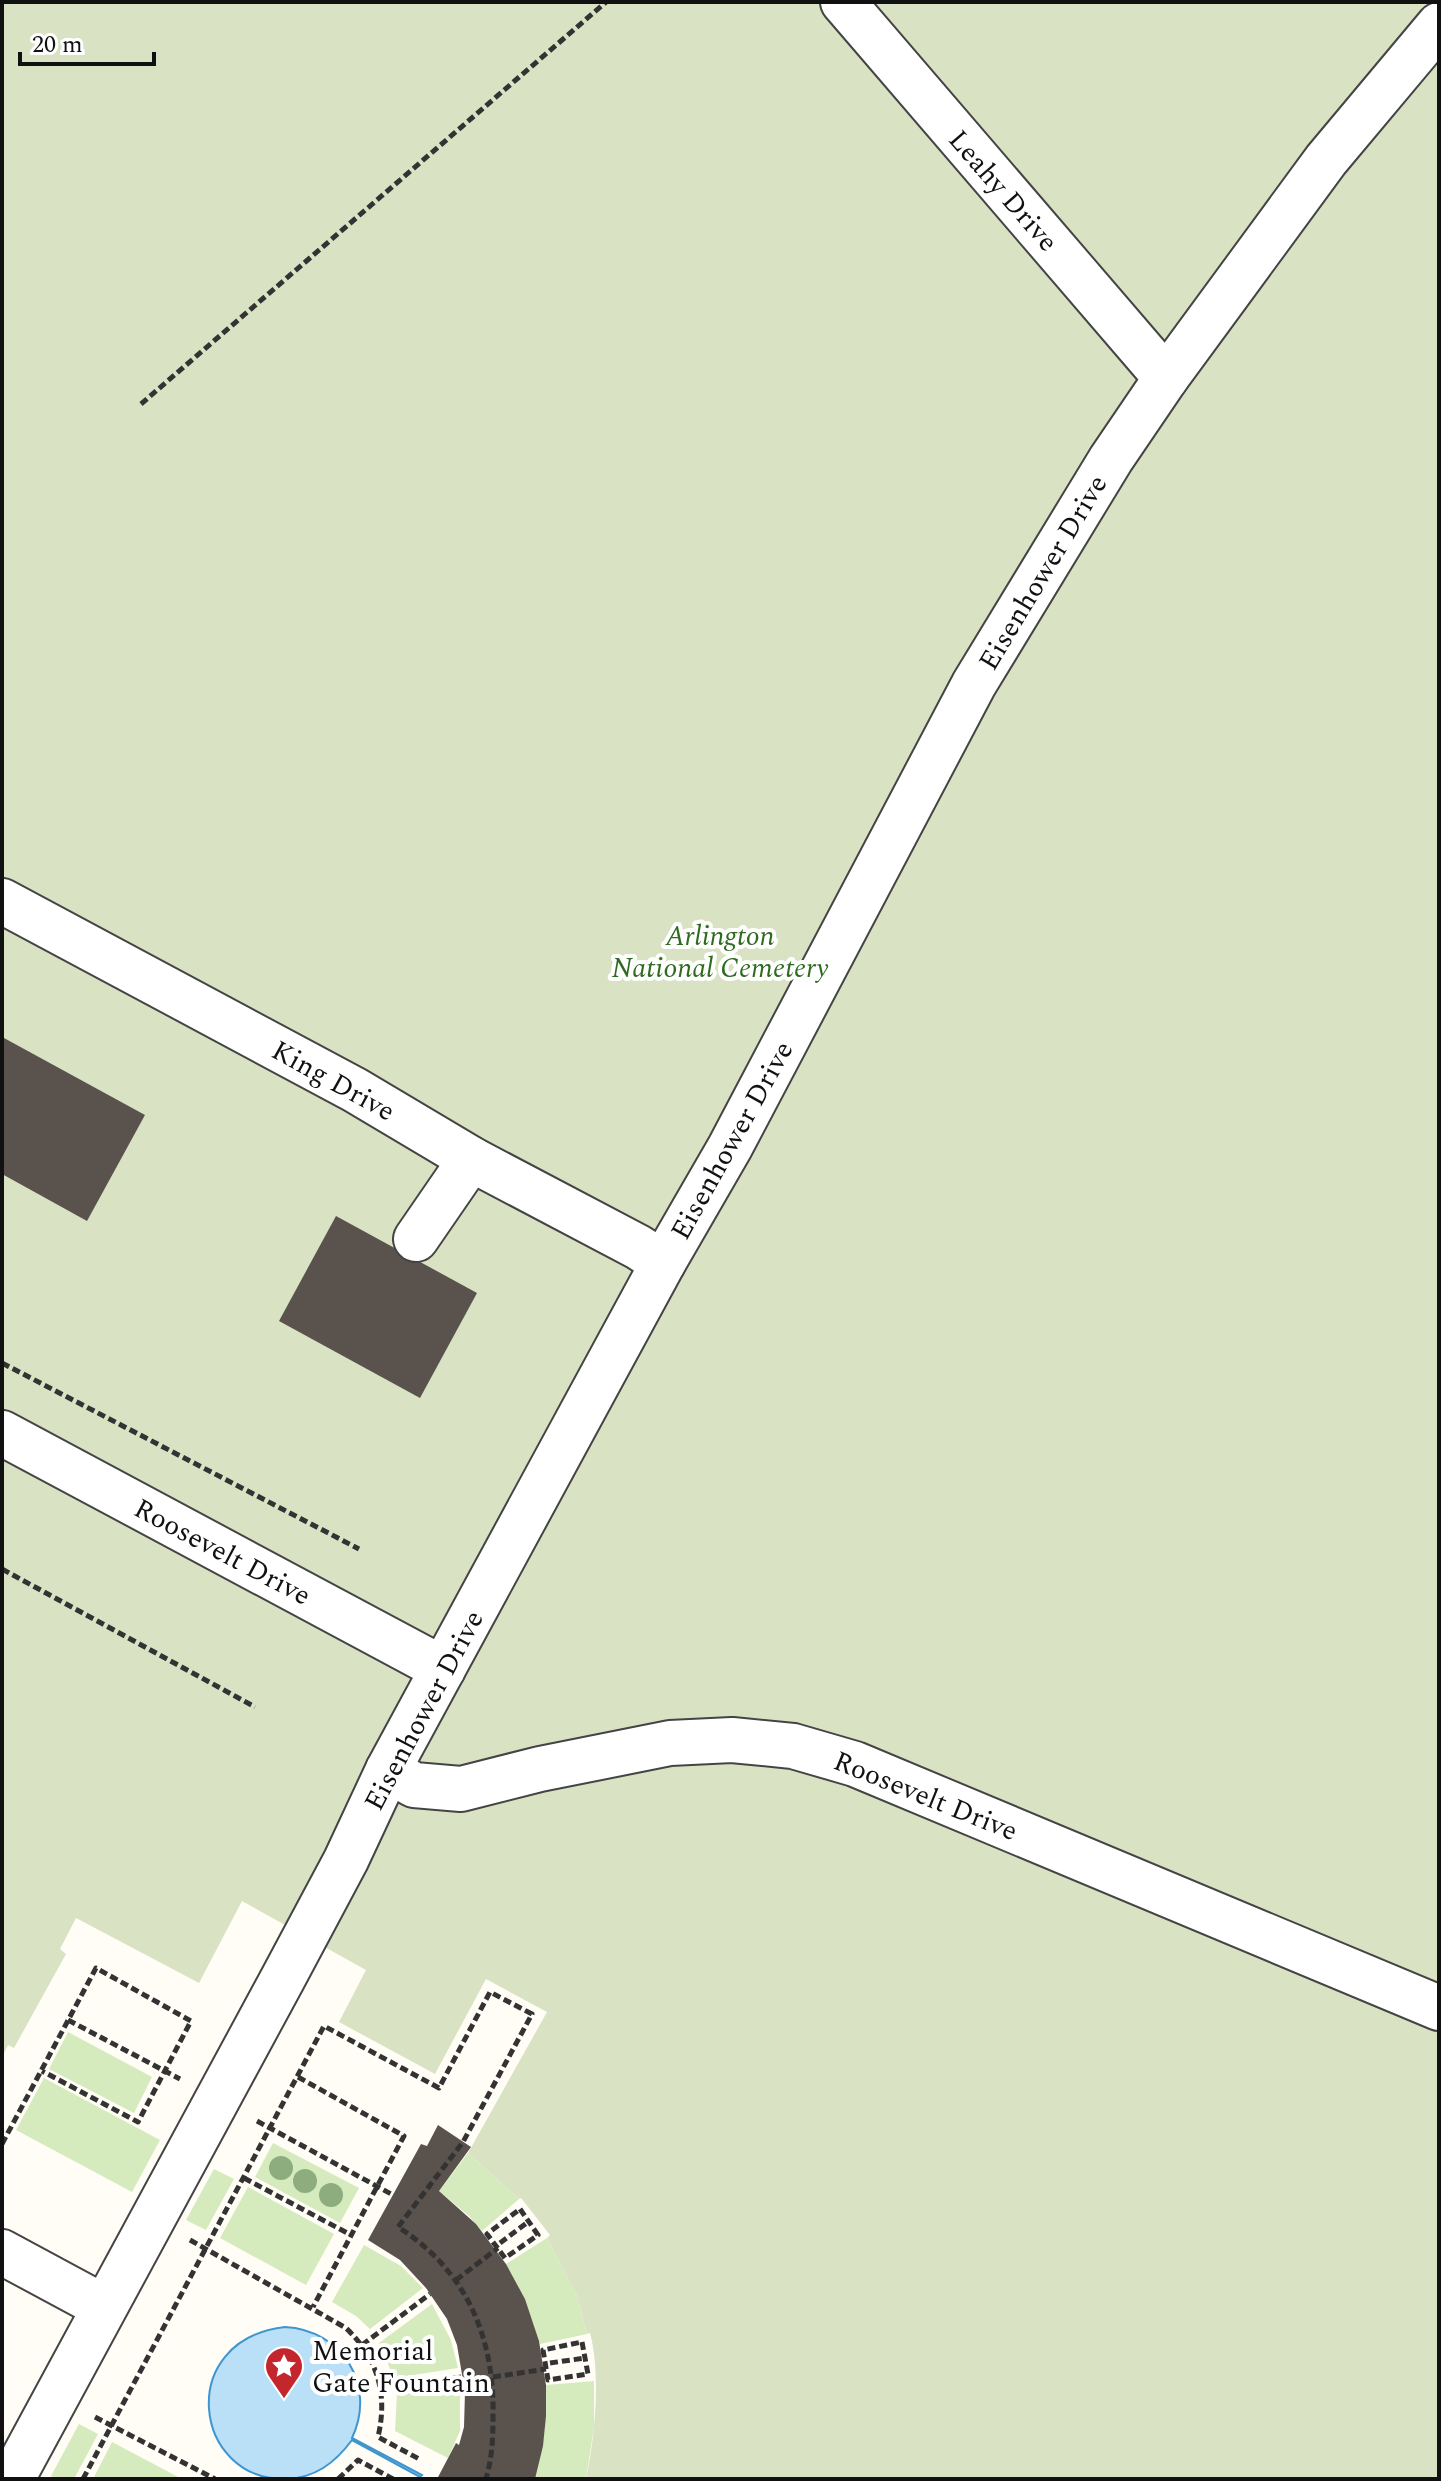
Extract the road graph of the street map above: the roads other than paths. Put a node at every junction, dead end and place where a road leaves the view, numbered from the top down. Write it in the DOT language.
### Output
graph roads {
  1 [pos="843,2"];
  2 [pos="1439,25"];
  3 [pos="1166,378"];
  4 [pos="2,901"];
  5 [pos="471,1159"];
  6 [pos="416,1239"];
  7 [pos="663,1263"];
  8 [pos="2,1433"];
  9 [pos="443,1669"];
  10 [pos="388,1770"];
  11 [pos="1439,2008"];
  12 [pos="2,2252"];
  13 [pos="104,2307"];
  14 [pos="12,2479"];
  1 -- 3 [label="street, Leahy Drive"];
  2 -- 3 [label="street, Eisenhower Drive"];
  3 -- 7 [label="street, Eisenhower Drive"];
  4 -- 5 [label="street, King Drive"];
  5 -- 6 [label="street"];
  5 -- 7 [label="street, King Drive"];
  7 -- 9 [label="street, Eisenhower Drive"];
  8 -- 9 [label="street, Roosevelt Drive"];
  9 -- 10 [label="street, Eisenhower Drive"];
  10 -- 11 [label="street, Roosevelt Drive"];
  10 -- 13 [label="street, Eisenhower Drive"];
  12 -- 13 [label="street"];
  13 -- 14 [label="street, Eisenhower Drive"];
}
